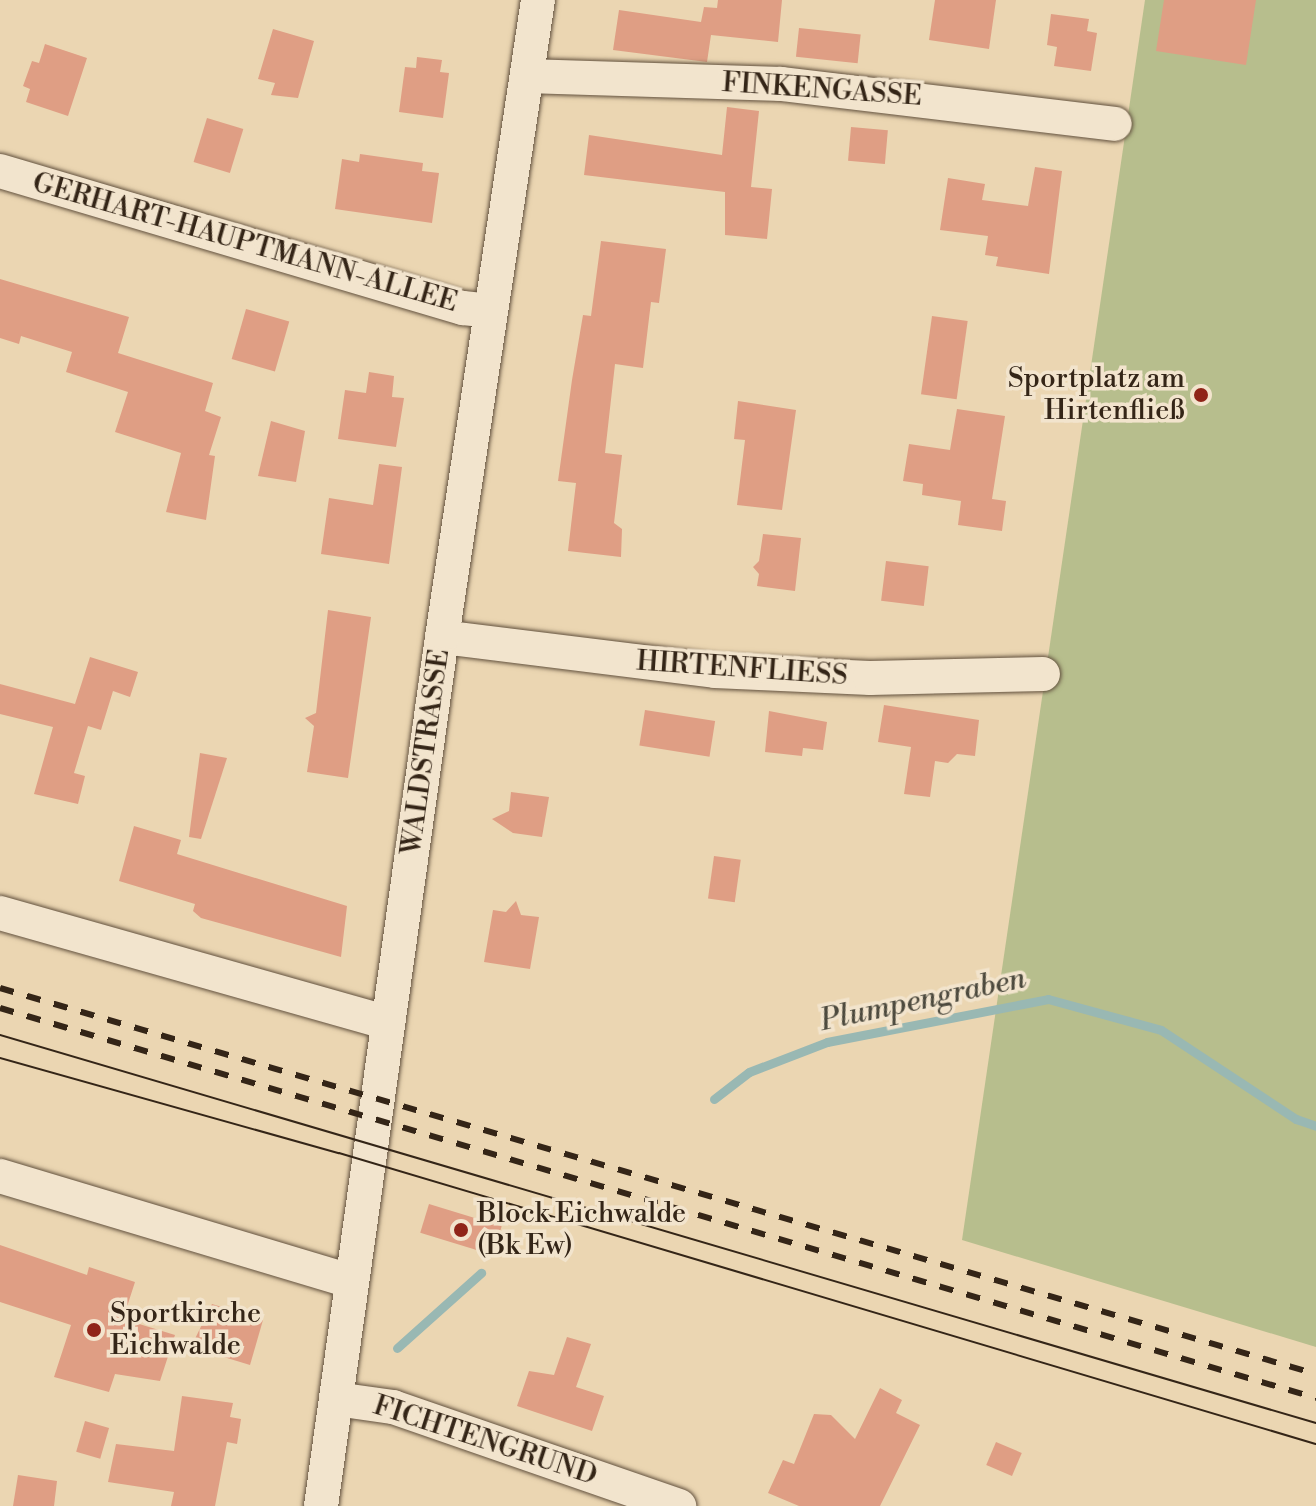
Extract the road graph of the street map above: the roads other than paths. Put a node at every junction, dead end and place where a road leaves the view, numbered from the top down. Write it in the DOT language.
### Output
graph roads {
  1 [pos="538,0"];
  2 [pos="527,76"];
  3 [pos="1115,124"];
  4 [pos="0,171"];
  5 [pos="491,311"];
  6 [pos="442,637"];
  7 [pos="1043,674"];
  8 [pos="0,913"];
  9 [pos="388,1023"];
  10 [pos="0,1176"];
  11 [pos="351,1281"];
  12 [pos="336,1399"];
  13 [pos="321,1506"];
  14 [pos="679,1506"];
  1 -- 2 [label="street, WALDSTRASSE"];
  2 -- 3 [label="street, FINKENGASSE"];
  2 -- 5 [label="street, WALDSTRASSE"];
  4 -- 5 [label="street, GERHART-HAUPTMANN-ALLEE"];
  5 -- 6 [label="street, WALDSTRASSE"];
  6 -- 7 [label="street, HIRTENFLIESS"];
  6 -- 9 [label="street, WALDSTRASSE"];
  8 -- 9 [label="street"];
  9 -- 11 [label="street, WALDSTRASSE"];
  10 -- 11 [label="street"];
  11 -- 12 [label="street, WALDSTRASSE"];
  12 -- 13 [label="street, WALDSTRASSE"];
  12 -- 14 [label="street, FICHTENGRUND"];
}
